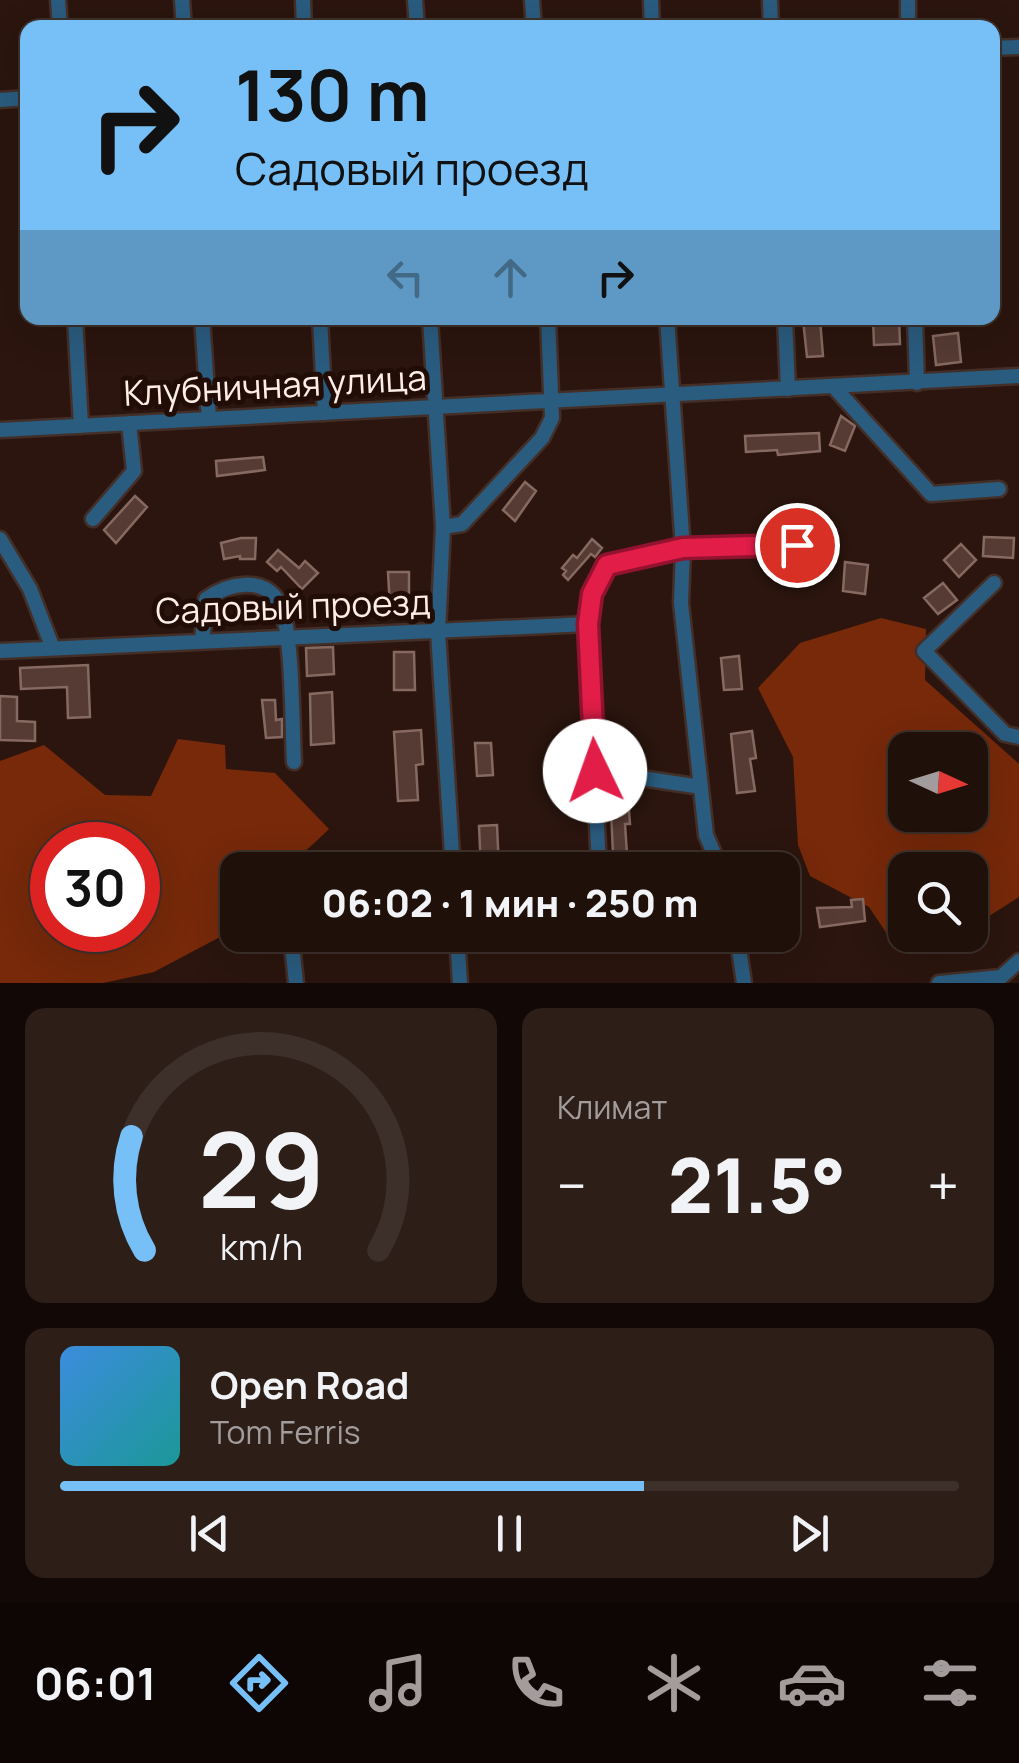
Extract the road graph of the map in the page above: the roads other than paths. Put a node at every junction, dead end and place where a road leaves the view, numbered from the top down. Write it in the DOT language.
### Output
graph roads {
  1 [pos="75,325"];
  2 [pos="202,325"];
  3 [pos="320,325"];
  4 [pos="430,325"];
  5 [pos="548,325"];
  6 [pos="667,325"];
  7 [pos="785,325"];
  8 [pos="915,325"];
  9 [pos="1019,376"];
  10 [pos="916,383"];
  11 [pos="834,387"];
  12 [pos="788,389"];
  13 [pos="671,395"];
  14 [pos="553,401"];
  15 [pos="434,408"];
  16 [pos="325,413"];
  17 [pos="209,419"];
  18 [pos="129,423"];
  19 [pos="82,426"];
  20 [pos="0,430"];
  21 [pos="999,490"];
  22 [pos="92,518"];
  23 [pos="443,528"];
  24 [pos="0,539"];
  25 [pos="797,545"];
  26 [pos="683,548"];
  27 [pos="994,583"];
  28 [pos="588,624"];
  29 [pos="438,632"];
  30 [pos="287,639"];
  31 [pos="202,641"];
  32 [pos="52,646"];
  33 [pos="0,651"];
  34 [pos="1019,737"];
  35 [pos="294,762"];
  36 [pos="595,771"];
  37 [pos="702,787"];
  38 [pos="452,852"];
  39 [pos="598,852"];
  40 [pos="713,852"];
  41 [pos="293,952"];
  42 [pos="458,952"];
  43 [pos="739,952"];
  44 [pos="1019,961"];
  45 [pos="1003,980"];
  46 [pos="296,983"];
  47 [pos="460,983"];
  48 [pos="744,983"];
  49 [pos="939,983"];
  1 -- 19 [label="street"];
  2 -- 17 [label="street"];
  3 -- 16 [label="street"];
  4 -- 15 [label="street"];
  5 -- 14 [label="street"];
  6 -- 13 [label="street"];
  7 -- 12 [label="street"];
  8 -- 10 [label="street"];
  9 -- 10 [label="street, Клубничная улица"];
  10 -- 11 [label="street, Клубничная улица"];
  11 -- 12 [label="street, Клубничная улица"];
  11 -- 21 [label="street"];
  12 -- 13 [label="street, Клубничная улица"];
  13 -- 14 [label="street, Клубничная улица"];
  13 -- 26 [label="street"];
  14 -- 15 [label="street, Клубничная улица"];
  14 -- 23 [label="street"];
  15 -- 16 [label="street, Клубничная улица"];
  15 -- 23 [label="street"];
  16 -- 17 [label="street, Клубничная улица"];
  17 -- 18 [label="street, Клубничная улица"];
  18 -- 19 [label="street, Клубничная улица"];
  18 -- 22 [label="street"];
  19 -- 20 [label="street, Клубничная улица"];
  23 -- 29 [label="street"];
  24 -- 32 [label="street"];
  25 -- 26 [label="street"];
  26 -- 28 [label="street"];
  26 -- 37 [label="street"];
  27 -- 34 [label="street"];
  28 -- 29 [label="street, Садовый проезд"];
  28 -- 36 [label="street"];
  29 -- 30 [label="street, Садовый проезд"];
  29 -- 38 [label="street"];
  30 -- 31 [label="street, Садовый проезд"];
  30 -- 31 [label="street"];
  30 -- 35 [label="street"];
  31 -- 32 [label="street, Садовый проезд"];
  32 -- 33 [label="street, Садовый проезд"];
  36 -- 37 [label="street"];
  36 -- 39 [label="street"];
  37 -- 40 [label="street"];
  41 -- 46 [label="street"];
  42 -- 47 [label="street"];
  43 -- 48 [label="street"];
  44 -- 45 [label="street"];
  45 -- 49 [label="street"];
}
